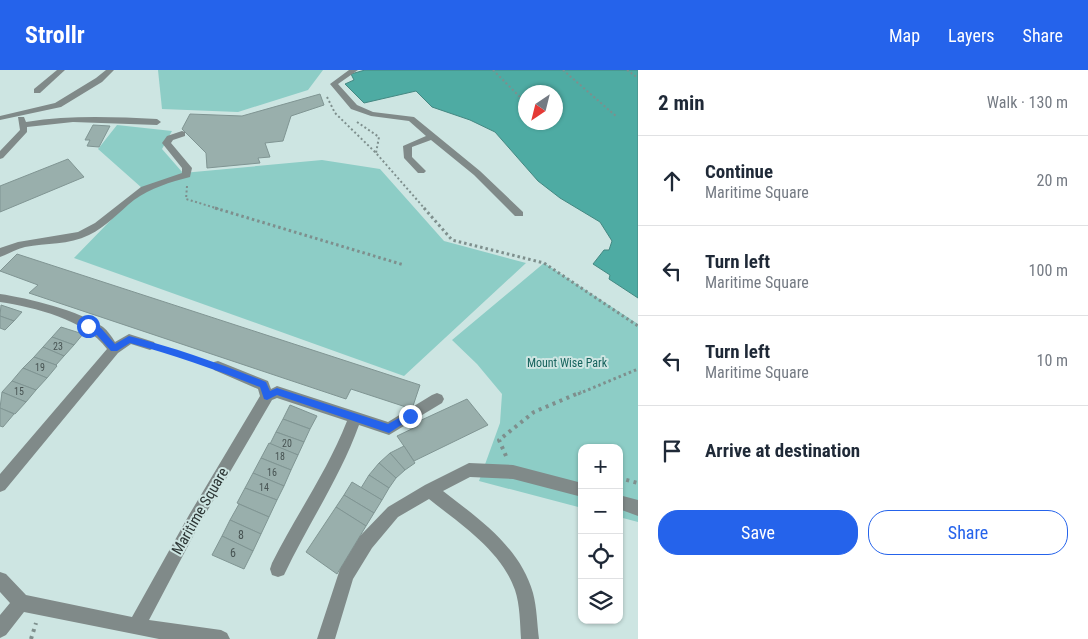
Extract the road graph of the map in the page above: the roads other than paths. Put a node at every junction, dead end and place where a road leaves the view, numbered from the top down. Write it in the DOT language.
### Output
graph roads {
  1 [pos="61,70"];
  2 [pos="110,70"];
  3 [pos="354,70"];
  4 [pos="353,79"];
  5 [pos="334,84"];
  6 [pos="37,91"];
  7 [pos="20,114"];
  8 [pos="0,118"];
  9 [pos="157,122"];
  10 [pos="23,124"];
  11 [pos="182,134"];
  12 [pos="433,136"];
  13 [pos="0,156"];
  14 [pos="421,171"];
  15 [pos="519,214"];
  16 [pos="0,253"];
  17 [pos="0,298"];
  18 [pos="150,345"];
  19 [pos="114,349"];
  20 [pos="218,366"];
  21 [pos="267,396"];
  22 [pos="437,399"];
  23 [pos="355,418"];
  24 [pos="0,486"];
  25 [pos="578,489"];
  26 [pos="430,490"];
  27 [pos="623,503"];
  28 [pos="638,508"];
  29 [pos="278,570"];
  30 [pos="0,580"];
  31 [pos="21,603"];
  32 [pos="136,627"];
  33 [pos="0,629"];
  34 [pos="221,639"];
  35 [pos="326,639"];
  36 [pos="530,639"];
  1 -- 6 [label="street"];
  2 -- 7 [label="street"];
  3 -- 5 [label="street"];
  4 -- 5 [label="street"];
  5 -- 12 [label="street"];
  7 -- 8 [label="street"];
  7 -- 10 [label="street"];
  9 -- 10 [label="street"];
  10 -- 13 [label="street"];
  11 -- 16 [label="street"];
  12 -- 14 [label="street"];
  12 -- 15 [label="street"];
  17 -- 19 [label="street"];
  18 -- 19 [label="street"];
  19 -- 24 [label="street"];
  20 -- 21 [label="street"];
  21 -- 23 [label="street"];
  21 -- 32 [label="street, Maritime Square"];
  22 -- 23 [label="street"];
  23 -- 29 [label="street"];
  25 -- 26 [label="street"];
  26 -- 35 [label="street"];
  26 -- 36 [label="street"];
  27 -- 28 [label="street"];
  30 -- 31 [label="street"];
  31 -- 32 [label="street"];
  31 -- 33 [label="street"];
  32 -- 34 [label="street"];
}
